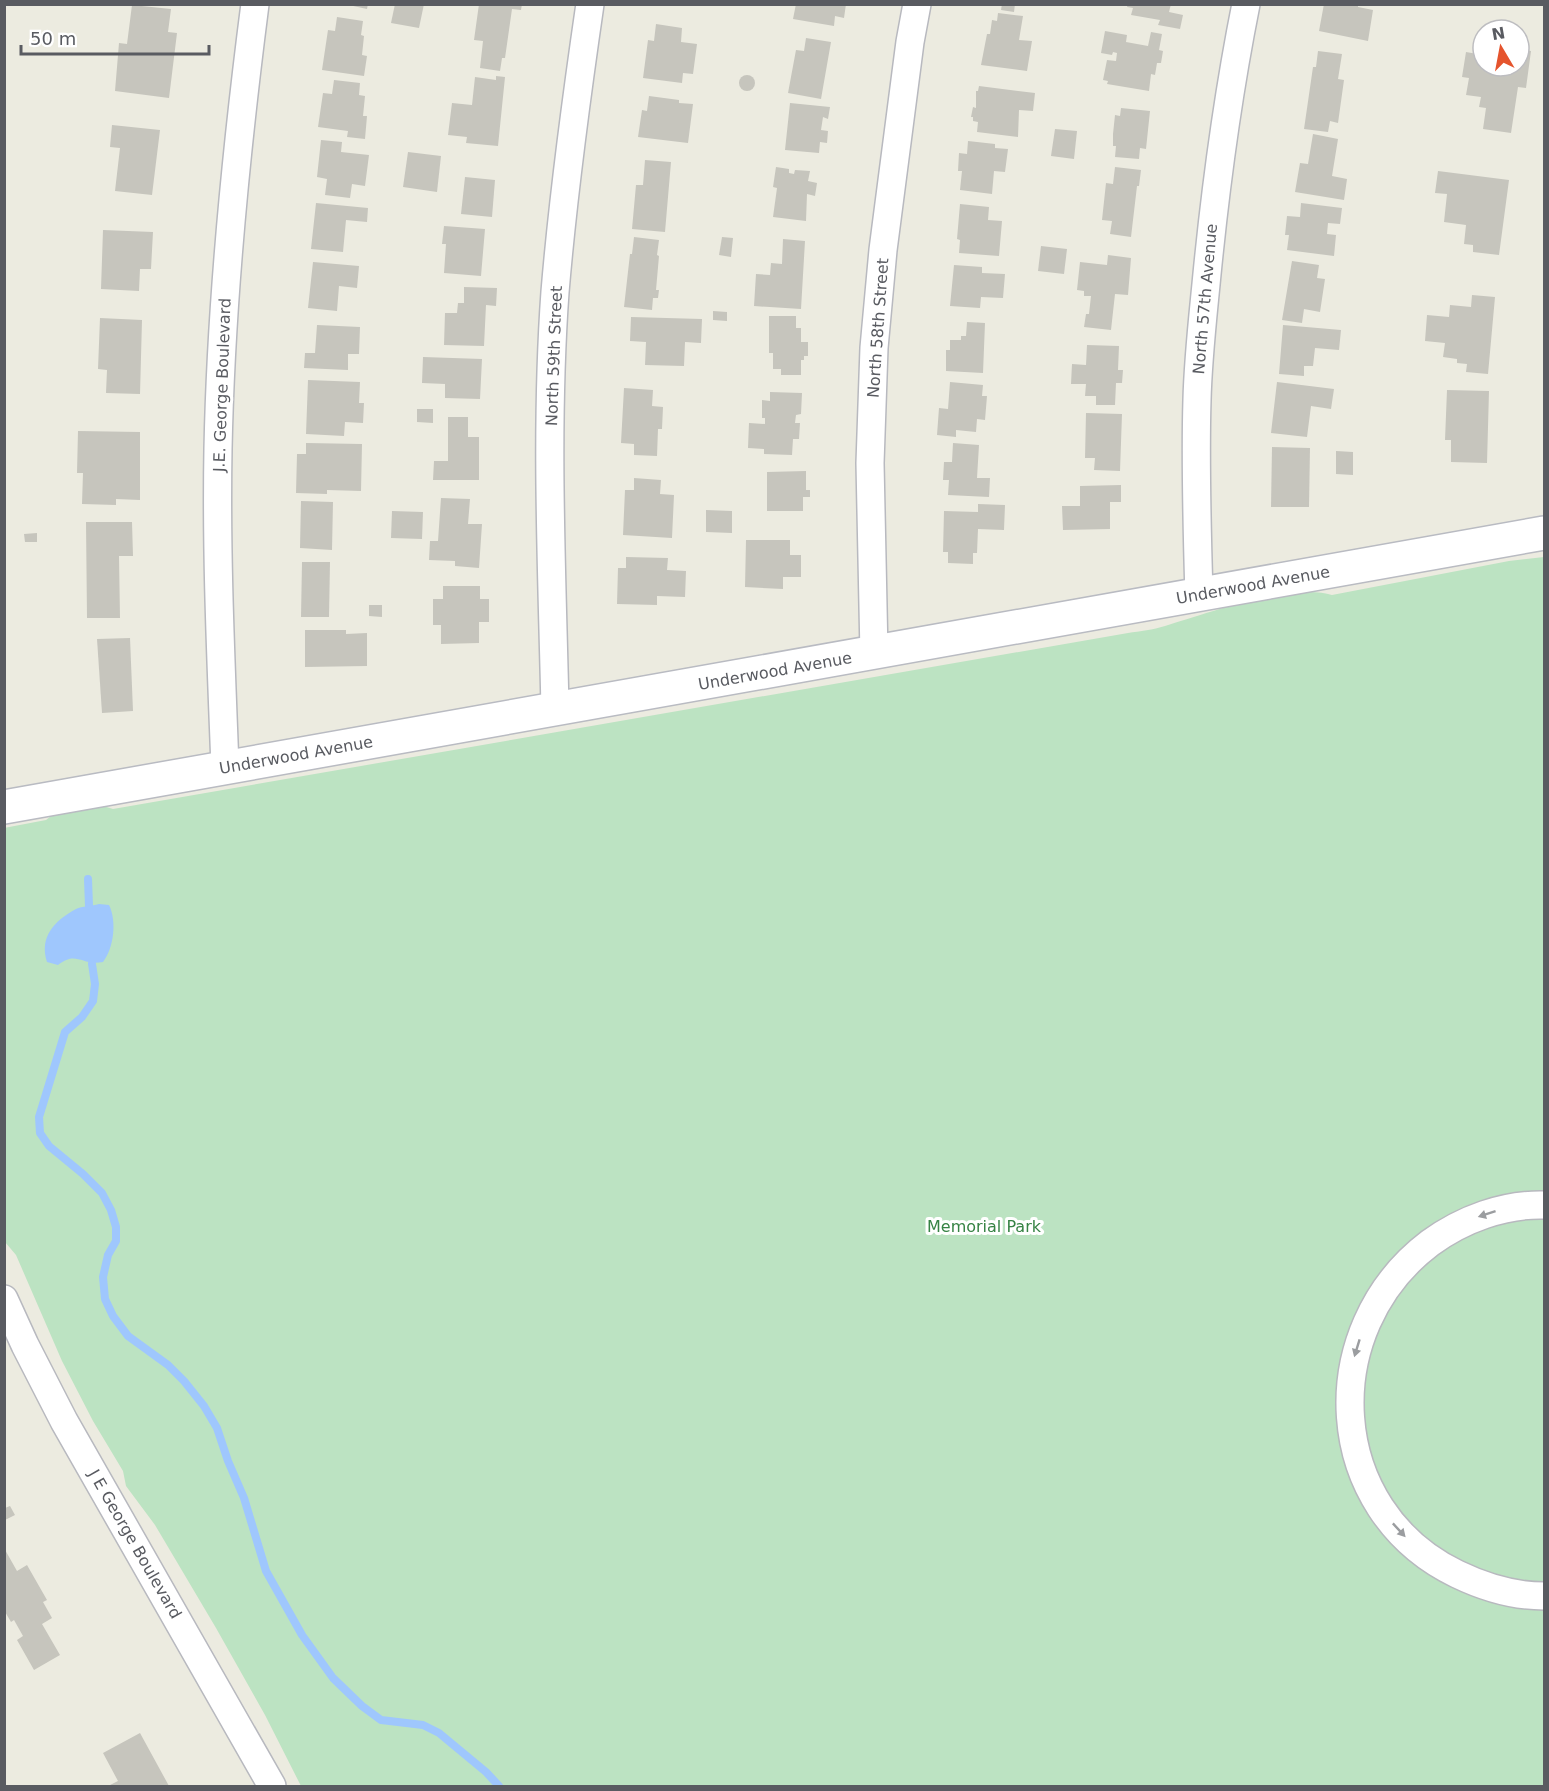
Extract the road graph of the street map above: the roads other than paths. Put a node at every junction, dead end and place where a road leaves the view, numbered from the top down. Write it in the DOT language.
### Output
graph roads {
  1 [pos="255,4"];
  2 [pos="590,4"];
  3 [pos="917,4"];
  4 [pos="1246,4"];
  5 [pos="1545,533"];
  6 [pos="1199,595"];
  7 [pos="874,654"];
  8 [pos="555,710"];
  9 [pos="225,767"];
  10 [pos="4,807"];
  11 [pos="1545,1205"];
  12 [pos="4,1299"];
  13 [pos="1545,1596"];
  14 [pos="272,1786"];
  1 -- 9 [label="street, J.E. George Boulevard"];
  2 -- 8 [label="street, North 59th Street"];
  3 -- 7 [label="street, North 58th Street"];
  4 -- 6 [label="street, North 57th Avenue"];
  5 -- 6 [label="main road, Underwood Avenue"];
  6 -- 7 [label="main road, Underwood Avenue"];
  7 -- 8 [label="main road, Underwood Avenue"];
  8 -- 9 [label="main road, Underwood Avenue"];
  9 -- 10 [label="main road, Underwood Avenue"];
  11 -- 13 [label="street, one-way"];
  12 -- 14 [label="street, J E George Boulevard"];
}
